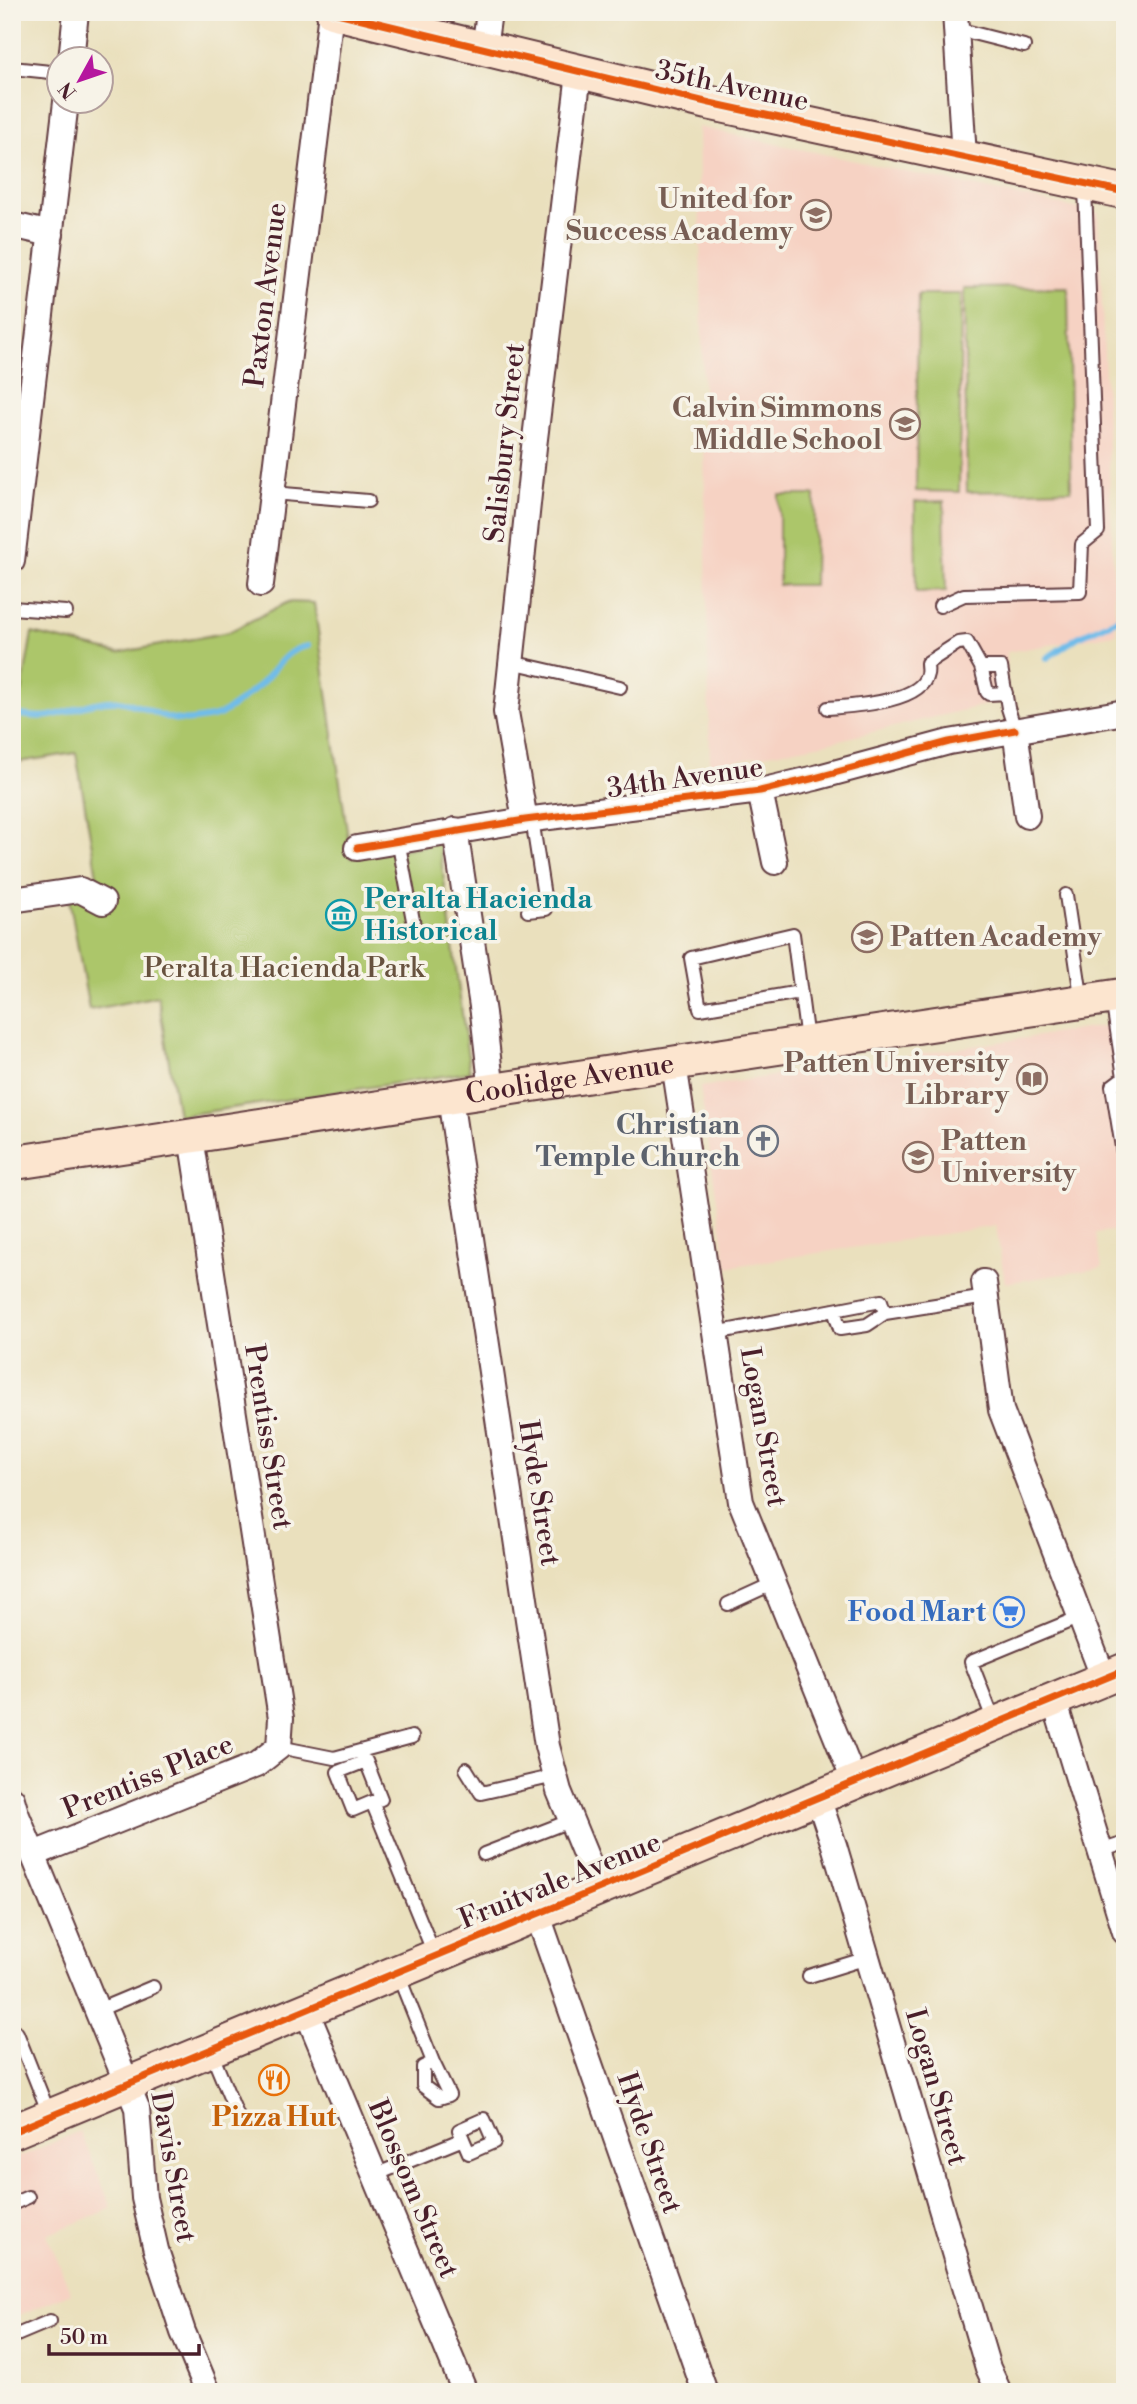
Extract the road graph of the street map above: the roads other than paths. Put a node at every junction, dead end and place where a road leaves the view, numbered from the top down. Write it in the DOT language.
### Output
graph roads {
  1 [pos="76,12"];
  2 [pos="332,12"];
  3 [pos="489,12"];
  4 [pos="956,21"];
  5 [pos="72,46"];
  6 [pos="1024,46"];
  7 [pos="484,49"];
  8 [pos="12,68"];
  9 [pos="46,72"];
  10 [pos="579,73"];
  11 [pos="64,116"];
  12 [pos="964,157"];
  13 [pos="1085,183"];
  14 [pos="1125,191"];
  15 [pos="12,225"];
  16 [pos="51,234"];
  17 [pos="272,493"];
  18 [pos="368,501"];
  19 [pos="14,517"];
  20 [pos="12,561"];
  21 [pos="261,584"];
  22 [pos="940,606"];
  23 [pos="12,608"];
  24 [pos="66,612"];
  25 [pos="511,662"];
  26 [pos="981,667"];
  27 [pos="620,687"];
  28 [pos="1006,693"];
  29 [pos="828,708"];
  30 [pos="1125,712"];
  31 [pos="1015,730"];
  32 [pos="760,791"];
  33 [pos="1027,816"];
  34 [pos="528,820"];
  35 [pos="455,830"];
  36 [pos="398,840"];
  37 [pos="356,848"];
  38 [pos="775,862"];
  39 [pos="1066,895"];
  40 [pos="12,900"];
  41 [pos="103,902"];
  42 [pos="528,911"];
  43 [pos="415,931"];
  44 [pos="800,992"];
  45 [pos="1106,998"];
  46 [pos="808,1044"];
  47 [pos="674,1065"];
  48 [pos="492,1091"];
  49 [pos="450,1098"];
  50 [pos="191,1137"];
  51 [pos="12,1163"];
  52 [pos="1125,1166"];
  53 [pos="985,1289"];
  54 [pos="834,1310"];
  55 [pos="885,1313"];
  56 [pos="715,1333"];
  57 [pos="774,1583"];
  58 [pos="728,1604"];
  59 [pos="1080,1617"];
  60 [pos="1114,1675"];
  61 [pos="1054,1700"];
  62 [pos="995,1724"];
  63 [pos="412,1737"];
  64 [pos="279,1746"];
  65 [pos="466,1769"];
  66 [pos="555,1776"];
  67 [pos="855,1783"];
  68 [pos="818,1798"];
  69 [pos="12,1799"];
  70 [pos="372,1802"];
  71 [pos="572,1820"];
  72 [pos="1125,1843"];
  73 [pos="1100,1851"];
  74 [pos="34,1854"];
  75 [pos="484,1854"];
  76 [pos="599,1888"];
  77 [pos="537,1913"];
  78 [pos="1125,1933"];
  79 [pos="435,1956"];
  80 [pos="867,1958"];
  81 [pos="397,1972"];
  82 [pos="808,1976"];
  83 [pos="153,1987"];
  84 [pos="98,2010"];
  85 [pos="306,2010"];
  86 [pos="18,2033"];
  87 [pos="210,2049"];
  88 [pos="433,2062"];
  89 [pos="128,2083"];
  90 [pos="50,2116"];
  91 [pos="238,2117"];
  92 [pos="12,2132"];
  93 [pos="463,2139"];
  94 [pos="375,2175"];
  95 [pos="28,2197"];
  96 [pos="12,2204"];
  97 [pos="50,2321"];
  98 [pos="12,2337"];
  99 [pos="208,2392"];
  100 [pos="465,2392"];
  101 [pos="705,2392"];
  102 [pos="999,2392"];
  1 -- 5 [label="street"];
  2 -- 7 [label="main road, 35th Avenue"];
  2 -- 17 [label="street, Paxton Avenue"];
  3 -- 7 [label="street"];
  4 -- 6 [label="lane"];
  4 -- 12 [label="street"];
  7 -- 10 [label="main road, 35th Avenue"];
  8 -- 9 [label="lane"];
  10 -- 12 [label="main road, 35th Avenue"];
  10 -- 25 [label="street, Salisbury Street"];
  11 -- 16 [label="street"];
  12 -- 13 [label="main road, 35th Avenue"];
  13 -- 14 [label="main road, 35th Avenue"];
  13 -- 22 [label="lane"];
  15 -- 16 [label="street"];
  16 -- 19 [label="street"];
  17 -- 18 [label="lane"];
  17 -- 21 [label="street, Paxton Avenue"];
  19 -- 20 [label="street"];
  23 -- 24 [label="lane"];
  25 -- 27 [label="lane"];
  25 -- 34 [label="street, Salisbury Street"];
  26 -- 28 [label="lane"];
  26 -- 28 [label="lane"];
  26 -- 29 [label="lane"];
  28 -- 31 [label="lane"];
  30 -- 31 [label="street, 34th Avenue"];
  31 -- 32 [label="street, 34th Avenue"];
  31 -- 33 [label="street"];
  32 -- 34 [label="street, 34th Avenue"];
  32 -- 38 [label="street"];
  34 -- 35 [label="street, 34th Avenue"];
  34 -- 42 [label="lane"];
  35 -- 36 [label="street, 34th Avenue"];
  35 -- 48 [label="street"];
  36 -- 37 [label="street, 34th Avenue"];
  36 -- 43 [label="lane"];
  39 -- 45 [label="lane"];
  40 -- 41 [label="street"];
  44 -- 44 [label="lane"];
  44 -- 46 [label="lane"];
  45 -- 46 [label="main road, Coolidge Avenue"];
  45 -- 52 [label="lane"];
  46 -- 47 [label="main road, Coolidge Avenue"];
  47 -- 48 [label="main road, Coolidge Avenue"];
  47 -- 56 [label="street, Logan Street"];
  48 -- 49 [label="main road, Coolidge Avenue"];
  49 -- 50 [label="main road, Coolidge Avenue"];
  49 -- 66 [label="street, Hyde Street"];
  50 -- 51 [label="main road, Coolidge Avenue"];
  50 -- 64 [label="street, Prentiss Street"];
  53 -- 55 [label="lane"];
  53 -- 59 [label="street"];
  54 -- 55 [label="lane"];
  54 -- 55 [label="lane"];
  54 -- 56 [label="lane"];
  56 -- 57 [label="street, Logan Street"];
  57 -- 58 [label="lane"];
  57 -- 67 [label="street, Logan Street"];
  59 -- 60 [label="street"];
  59 -- 62 [label="lane"];
  60 -- 61 [label="main road, Fruitvale Avenue"];
  61 -- 62 [label="main road, Fruitvale Avenue"];
  61 -- 73 [label="street"];
  62 -- 67 [label="main road, Fruitvale Avenue"];
  63 -- 64 [label="lane"];
  64 -- 74 [label="street, Prentiss Place"];
  65 -- 66 [label="lane"];
  66 -- 71 [label="street, Hyde Street"];
  67 -- 68 [label="main road, Fruitvale Avenue"];
  68 -- 76 [label="main road, Fruitvale Avenue"];
  68 -- 80 [label="street, Logan Street"];
  69 -- 74 [label="street, Davis Street"];
  70 -- 79 [label="lane"];
  71 -- 75 [label="lane"];
  71 -- 76 [label="street, Hyde Street"];
  72 -- 73 [label="lane"];
  73 -- 78 [label="street"];
  74 -- 84 [label="street, Davis Street"];
  76 -- 77 [label="main road, Fruitvale Avenue"];
  77 -- 79 [label="main road, Fruitvale Avenue"];
  77 -- 101 [label="street, Hyde Street"];
  79 -- 81 [label="main road, Fruitvale Avenue"];
  80 -- 82 [label="lane"];
  80 -- 102 [label="street, Logan Street"];
  81 -- 85 [label="main road, Fruitvale Avenue"];
  81 -- 88 [label="lane"];
  83 -- 84 [label="lane"];
  84 -- 89 [label="street, Davis Street"];
  85 -- 87 [label="main road, Fruitvale Avenue"];
  85 -- 94 [label="street, Blossom Street"];
  86 -- 90 [label="lane"];
  87 -- 89 [label="main road, Fruitvale Avenue"];
  87 -- 91 [label="lane"];
  89 -- 90 [label="main road, Fruitvale Avenue"];
  89 -- 99 [label="street, Davis Street"];
  90 -- 92 [label="main road, Fruitvale Avenue"];
  93 -- 94 [label="lane"];
  94 -- 100 [label="street, Blossom Street"];
  95 -- 96 [label="lane"];
  97 -- 98 [label="lane"];
}
